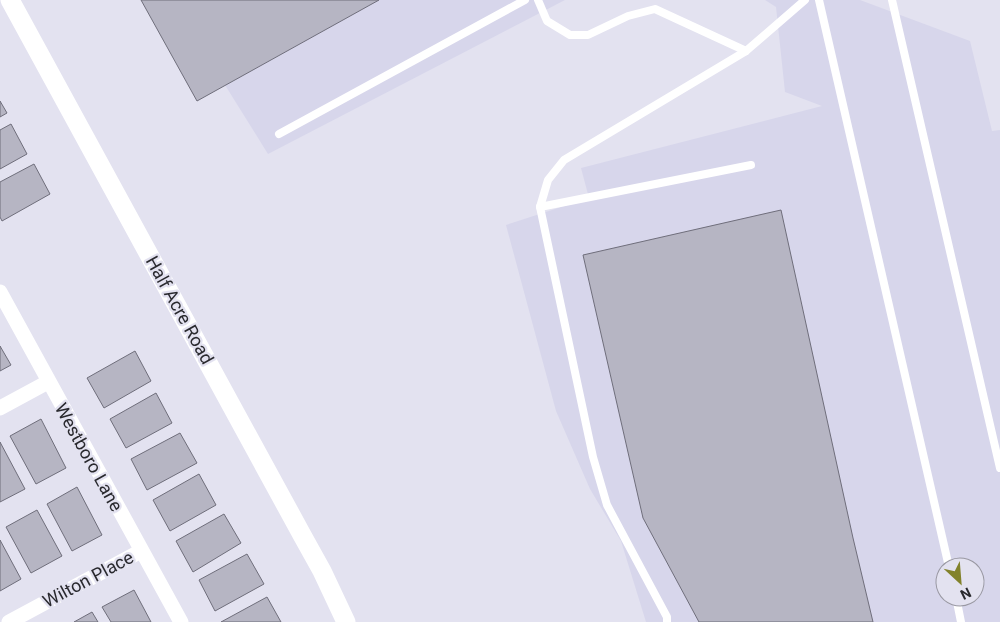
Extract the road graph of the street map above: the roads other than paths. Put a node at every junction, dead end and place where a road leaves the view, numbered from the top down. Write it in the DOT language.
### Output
graph roads {
  1 [pos="10,0"];
  2 [pos="525,0"];
  3 [pos="538,0"];
  4 [pos="805,0"];
  5 [pos="818,0"];
  6 [pos="892,0"];
  7 [pos="746,51"];
  8 [pos="279,134"];
  9 [pos="751,165"];
  10 [pos="540,207"];
  11 [pos="0,292"];
  12 [pos="48,382"];
  13 [pos="0,408"];
  14 [pos="1000,468"];
  15 [pos="141,551"];
  16 [pos="947,557"];
  17 [pos="958,607"];
  18 [pos="9,622"];
  19 [pos="181,622"];
  20 [pos="346,622"];
  21 [pos="667,622"];
  22 [pos="961,622"];
  1 -- 20 [label="street, Half Acre Road"];
  2 -- 8 [label="lane"];
  3 -- 7 [label="lane"];
  4 -- 7 [label="lane"];
  5 -- 16 [label="lane"];
  6 -- 14 [label="lane"];
  7 -- 10 [label="lane"];
  9 -- 10 [label="lane"];
  10 -- 21 [label="lane"];
  11 -- 12 [label="street, Westboro Lane"];
  12 -- 13 [label="street"];
  12 -- 15 [label="street, Westboro Lane"];
  15 -- 18 [label="street, Wilton Place"];
  15 -- 19 [label="street, Westboro Lane"];
  17 -- 22 [label="lane"];
}
